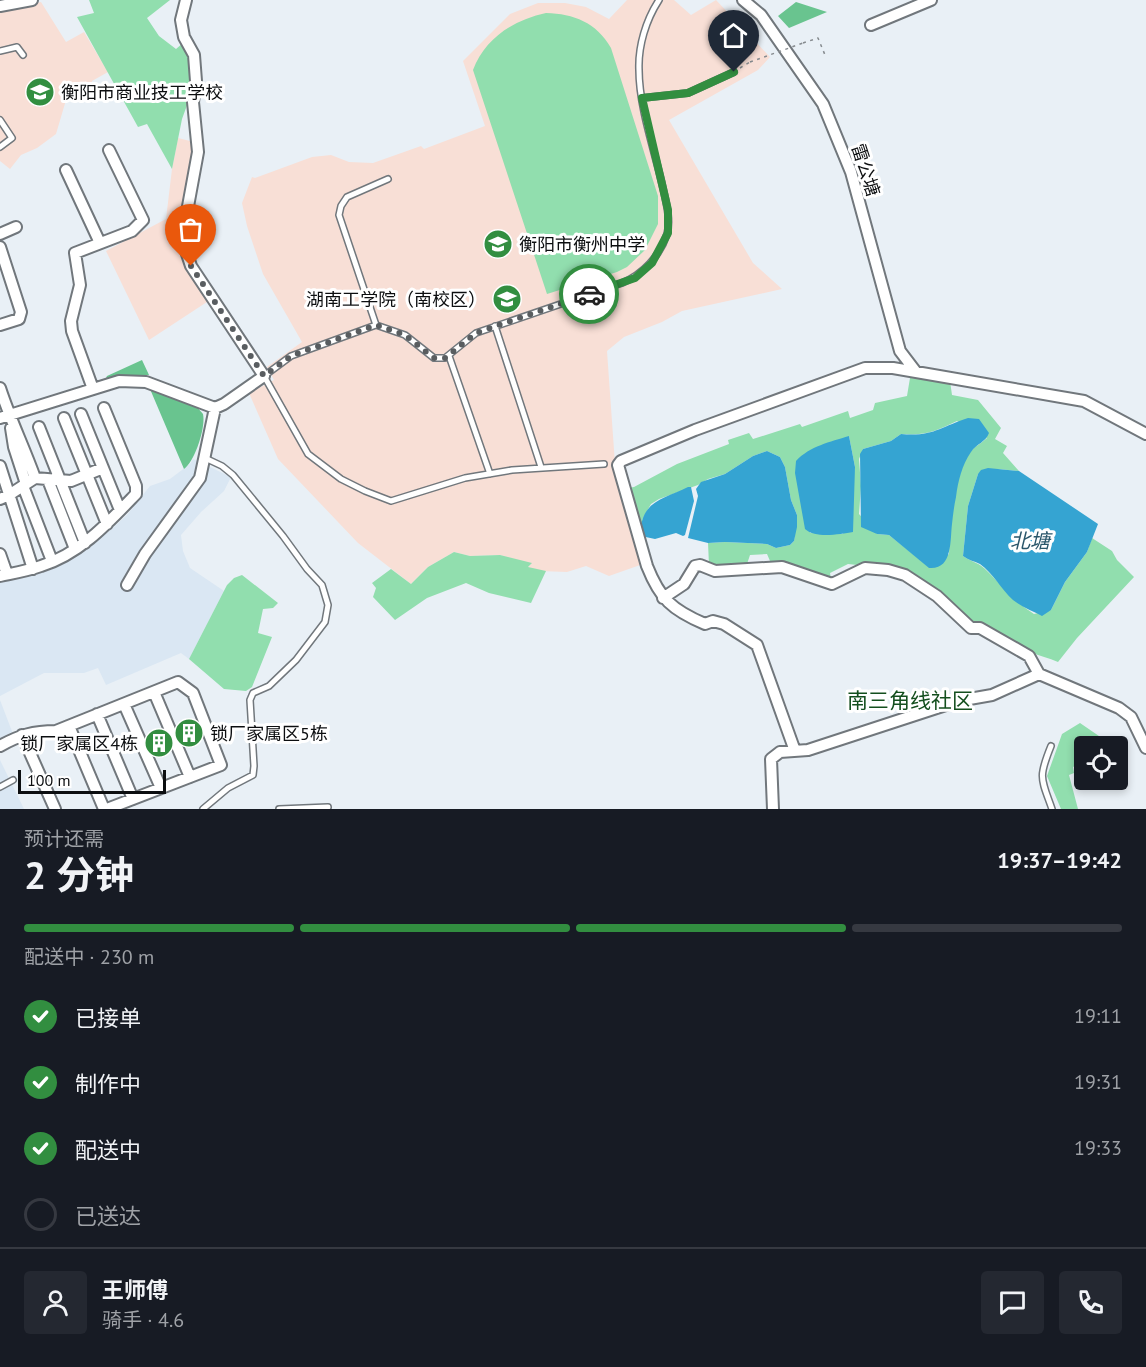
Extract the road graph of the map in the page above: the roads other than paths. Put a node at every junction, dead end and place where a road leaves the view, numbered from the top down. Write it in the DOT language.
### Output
graph roads {
  1 [pos="32,0"];
  2 [pos="186,0"];
  3 [pos="658,0"];
  4 [pos="743,0"];
  5 [pos="931,0"];
  6 [pos="0,6"];
  7 [pos="871,25"];
  8 [pos="0,51"];
  9 [pos="23,55"];
  10 [pos="734,72"];
  11 [pos="642,98"];
  12 [pos="0,120"];
  13 [pos="0,147"];
  14 [pos="109,150"];
  15 [pos="66,170"];
  16 [pos="388,179"];
  17 [pos="16,227"];
  18 [pos="0,234"];
  19 [pos="100,243"];
  20 [pos="0,248"];
  21 [pos="0,325"];
  22 [pos="376,325"];
  23 [pos="495,326"];
  24 [pos="900,351"];
  25 [pos="449,356"];
  26 [pos="880,368"];
  27 [pos="916,372"];
  28 [pos="264,376"];
  29 [pos="0,388"];
  30 [pos="93,389"];
  31 [pos="104,408"];
  32 [pos="215,408"];
  33 [pos="81,414"];
  34 [pos="4,417"];
  35 [pos="64,418"];
  36 [pos="39,427"];
  37 [pos="1146,434"];
  38 [pos="205,458"];
  39 [pos="604,464"];
  40 [pos="0,466"];
  41 [pos="541,467"];
  42 [pos="103,468"];
  43 [pos="87,474"];
  44 [pos="490,474"];
  45 [pos="48,480"];
  46 [pos="61,481"];
  47 [pos="28,483"];
  48 [pos="5,497"];
  49 [pos="120,510"];
  50 [pos="107,524"];
  51 [pos="85,543"];
  52 [pos="75,549"];
  53 [pos="0,554"];
  54 [pos="52,561"];
  55 [pos="33,568"];
  56 [pos="4,575"];
  57 [pos="127,585"];
  58 [pos="663,598"];
  59 [pos="1039,674"];
  60 [pos="154,692"];
  61 [pos="124,704"];
  62 [pos="97,714"];
  63 [pos="69,726"];
  64 [pos="22,735"];
  65 [pos="0,746"];
  66 [pos="1050,746"];
  67 [pos="1146,748"];
  68 [pos="795,751"];
  69 [pos="190,777"];
  70 [pos="13,780"];
  71 [pos="0,787"];
  72 [pos="161,788"];
  73 [pos="132,799"];
  74 [pos="328,807"];
  75 [pos="55,809"];
  76 [pos="105,809"];
  77 [pos="203,809"];
  78 [pos="279,809"];
  79 [pos="773,809"];
  80 [pos="1052,809"];
  1 -- 6 [label="street"];
  2 -- 28 [label="street"];
  3 -- 11 [label="lane"];
  4 -- 24 [label="street, 雷公塘"];
  5 -- 7 [label="street"];
  8 -- 9 [label="lane"];
  10 -- 11 [label="lane"];
  11 -- 23 [label="lane"];
  12 -- 13 [label="lane"];
  14 -- 19 [label="street"];
  15 -- 19 [label="street"];
  16 -- 22 [label="lane"];
  17 -- 18 [label="street"];
  19 -- 30 [label="street"];
  20 -- 21 [label="street"];
  22 -- 25 [label="lane"];
  22 -- 28 [label="lane"];
  23 -- 25 [label="lane"];
  23 -- 41 [label="lane"];
  24 -- 26 [label="street"];
  24 -- 27 [label="street, 雷公塘"];
  25 -- 44 [label="lane"];
  26 -- 27 [label="street"];
  26 -- 58 [label="street"];
  27 -- 37 [label="street"];
  28 -- 32 [label="street"];
  28 -- 44 [label="lane"];
  29 -- 34 [label="street"];
  30 -- 32 [label="street"];
  30 -- 34 [label="street"];
  31 -- 49 [label="street"];
  32 -- 38 [label="street"];
  33 -- 42 [label="street"];
  34 -- 47 [label="street"];
  35 -- 43 [label="street"];
  36 -- 46 [label="street"];
  38 -- 57 [label="street"];
  38 -- 77 [label="lane"];
  39 -- 41 [label="lane"];
  40 -- 48 [label="street"];
  41 -- 44 [label="lane"];
  42 -- 43 [label="street"];
  42 -- 49 [label="street"];
  43 -- 46 [label="street"];
  43 -- 50 [label="street"];
  45 -- 46 [label="street"];
  45 -- 47 [label="street"];
  45 -- 52 [label="street"];
  46 -- 51 [label="street"];
  47 -- 48 [label="street"];
  47 -- 54 [label="street"];
  48 -- 55 [label="street"];
  49 -- 50 [label="street"];
  50 -- 51 [label="street"];
  51 -- 52 [label="street"];
  52 -- 54 [label="street"];
  53 -- 56 [label="street"];
  54 -- 55 [label="street"];
  55 -- 56 [label="street"];
  58 -- 59 [label="street"];
  58 -- 68 [label="street"];
  59 -- 67 [label="street"];
  59 -- 68 [label="street"];
  60 -- 61 [label="street"];
  60 -- 69 [label="street"];
  60 -- 69 [label="street"];
  61 -- 62 [label="street"];
  61 -- 72 [label="street"];
  62 -- 63 [label="street"];
  62 -- 73 [label="street"];
  63 -- 64 [label="street"];
  63 -- 76 [label="street"];
  64 -- 65 [label="street"];
  64 -- 75 [label="street"];
  66 -- 80 [label="lane"];
  68 -- 79 [label="street"];
  69 -- 72 [label="street"];
  70 -- 71 [label="lane"];
  72 -- 73 [label="street"];
  73 -- 76 [label="street"];
  74 -- 78 [label="lane"];
}
